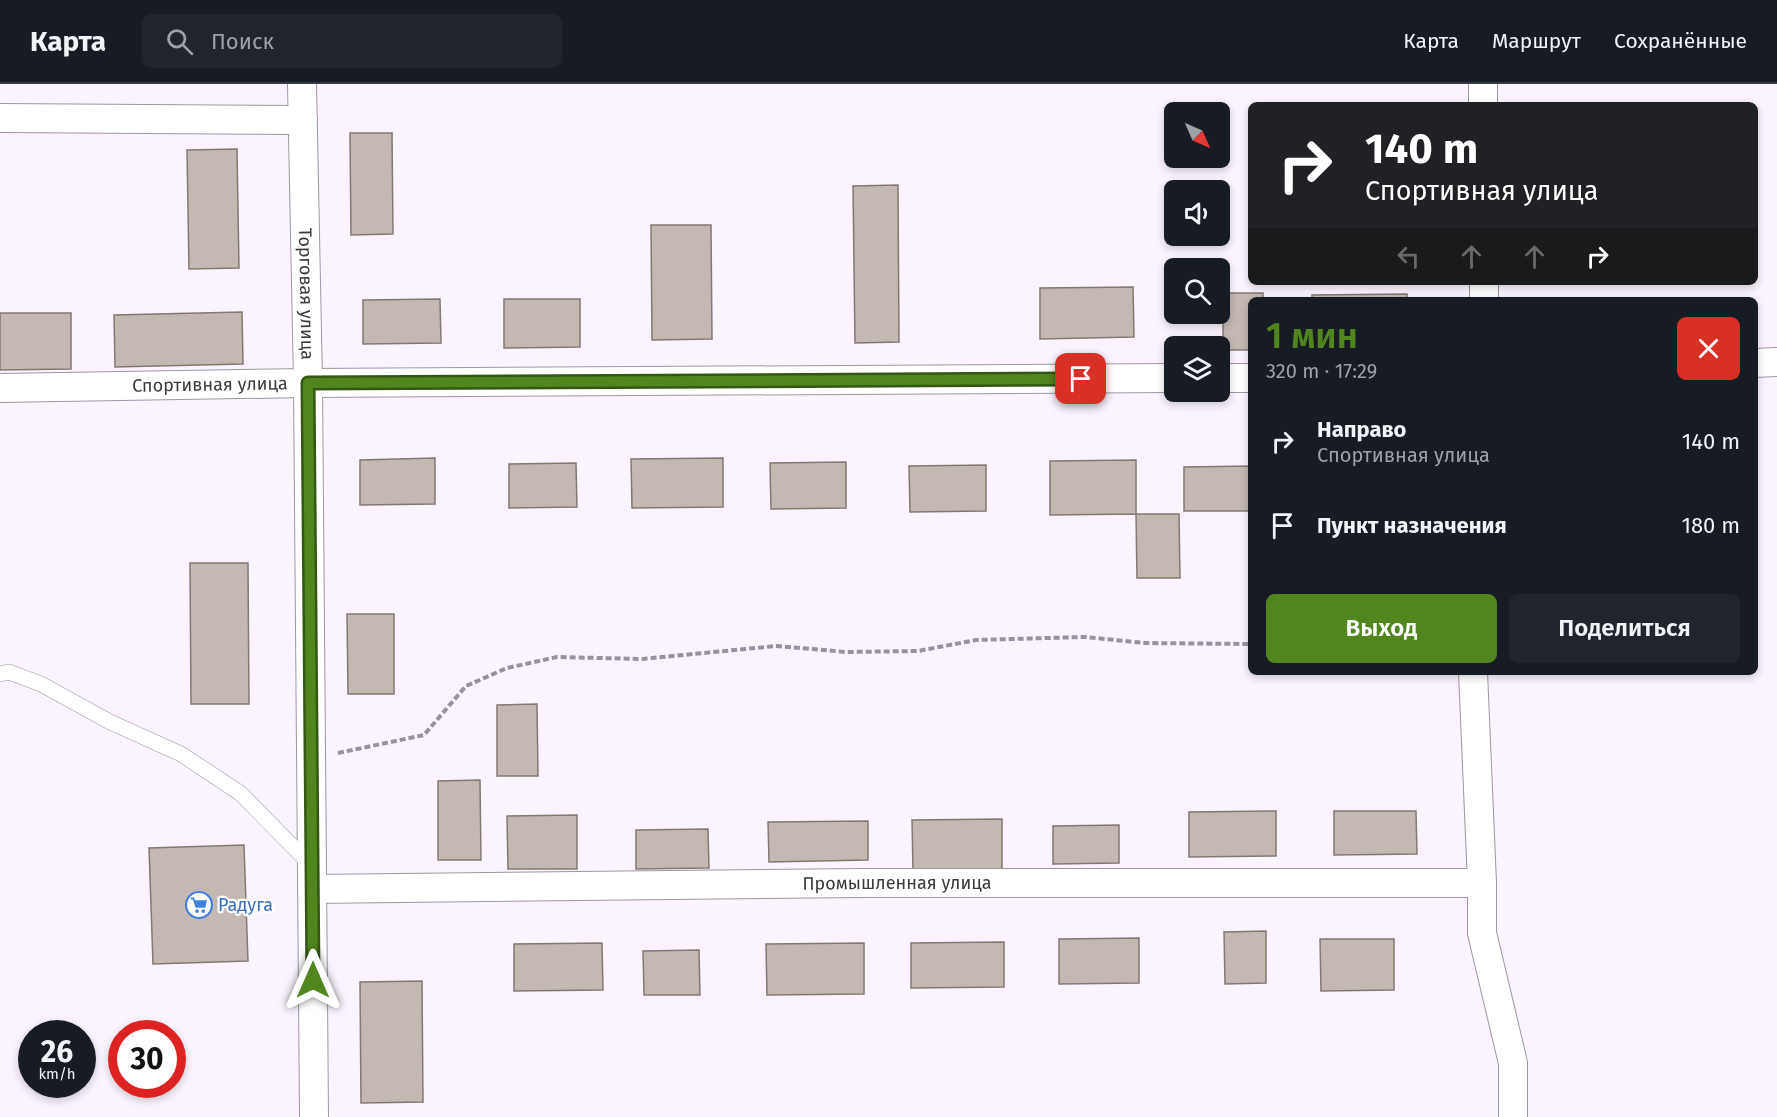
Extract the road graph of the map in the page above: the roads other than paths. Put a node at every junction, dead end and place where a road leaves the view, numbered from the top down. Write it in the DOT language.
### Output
graph roads {
  1 [pos="302,84"];
  2 [pos="1483,84"];
  3 [pos="1483,102"];
  4 [pos="0,118"];
  5 [pos="303,120"];
  6 [pos="1777,362"];
  7 [pos="1758,363"];
  8 [pos="1164,378"];
  9 [pos="1230,378"];
  10 [pos="1248,378"];
  11 [pos="308,383"];
  12 [pos="0,388"];
  13 [pos="0,674"];
  14 [pos="1473,675"];
  15 [pos="312,878"];
  16 [pos="1482,883"];
  17 [pos="314,1117"];
  18 [pos="1513,1117"];
  1 -- 5 [label="street, Торговая улица"];
  2 -- 3 [label="street"];
  4 -- 5 [label="street"];
  5 -- 11 [label="street, Торговая улица"];
  6 -- 7 [label="street"];
  8 -- 11 [label="street, Спортивная улица"];
  9 -- 10 [label="street"];
  11 -- 12 [label="street, Спортивная улица"];
  11 -- 15 [label="street, Торговая улица"];
  13 -- 15 [label="lane"];
  14 -- 16 [label="street"];
  15 -- 16 [label="street, Промышленная улица"];
  15 -- 17 [label="street, Торговая улица"];
  16 -- 18 [label="street"];
}
